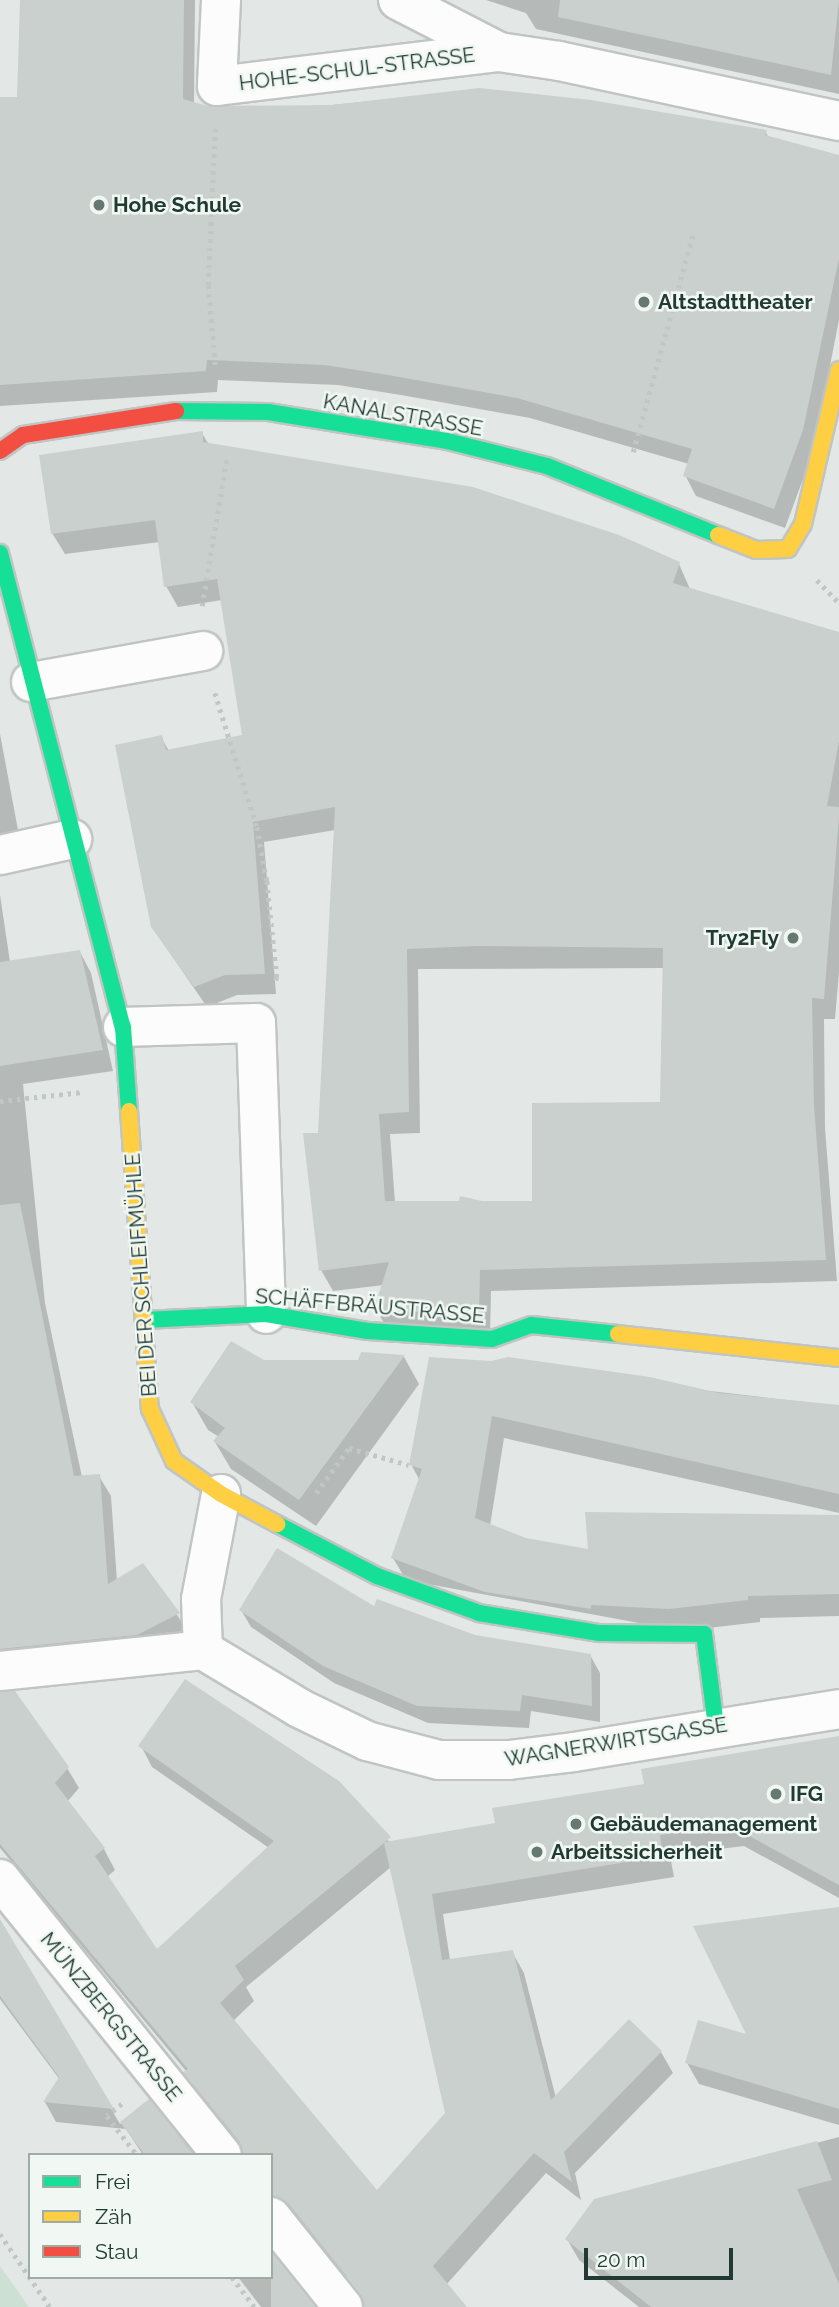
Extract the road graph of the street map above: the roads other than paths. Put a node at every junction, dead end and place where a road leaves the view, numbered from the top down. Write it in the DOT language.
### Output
graph roads {
  1 [pos="221,0"];
  2 [pos="398,0"];
  3 [pos="499,52"];
  4 [pos="839,121"];
  5 [pos="839,370"];
  6 [pos="0,451"];
  7 [pos="0,553"];
  8 [pos="203,651"];
  9 [pos="31,682"];
  10 [pos="72,839"];
  11 [pos="0,855"];
  12 [pos="123,1027"];
  13 [pos="266,1314"];
  14 [pos="144,1320"];
  15 [pos="839,1358"];
  16 [pos="221,1494"];
  17 [pos="203,1650"];
  18 [pos="0,1671"];
  19 [pos="839,1709"];
  20 [pos="716,1726"];
  21 [pos="0,1879"];
  22 [pos="220,2153"];
  23 [pos="273,2220"];
  24 [pos="343,2307"];
  1 -- 3 [label="street, HOHE-SCHUL-STRASSE"];
  2 -- 3 [label="street, HOHE-SCHUL-STRASSE"];
  3 -- 4 [label="street, HOHE-SCHUL-STRASSE"];
  5 -- 6 [label="street, KANALSTRASSE"];
  7 -- 9 [label="street, BEI DER SCHLEIFMÜHLE"];
  8 -- 9 [label="street"];
  9 -- 10 [label="street, BEI DER SCHLEIFMÜHLE"];
  10 -- 11 [label="street"];
  10 -- 12 [label="street, BEI DER SCHLEIFMÜHLE"];
  12 -- 13 [label="street"];
  12 -- 14 [label="street, BEI DER SCHLEIFMÜHLE"];
  13 -- 14 [label="street, SCHÄFFBRÄUSTRASSE"];
  13 -- 15 [label="street, SCHÄFFBRÄUSTRASSE"];
  14 -- 16 [label="street, BEI DER SCHLEIFMÜHLE"];
  16 -- 17 [label="street"];
  16 -- 20 [label="street, BEI DER SCHLEIFMÜHLE"];
  17 -- 18 [label="street"];
  17 -- 20 [label="street, WAGNERWIRTSGASSE"];
  19 -- 20 [label="street, WAGNERWIRTSGASSE"];
  21 -- 22 [label="street, MÜNZBERGSTRASSE"];
  23 -- 24 [label="street"];
}
